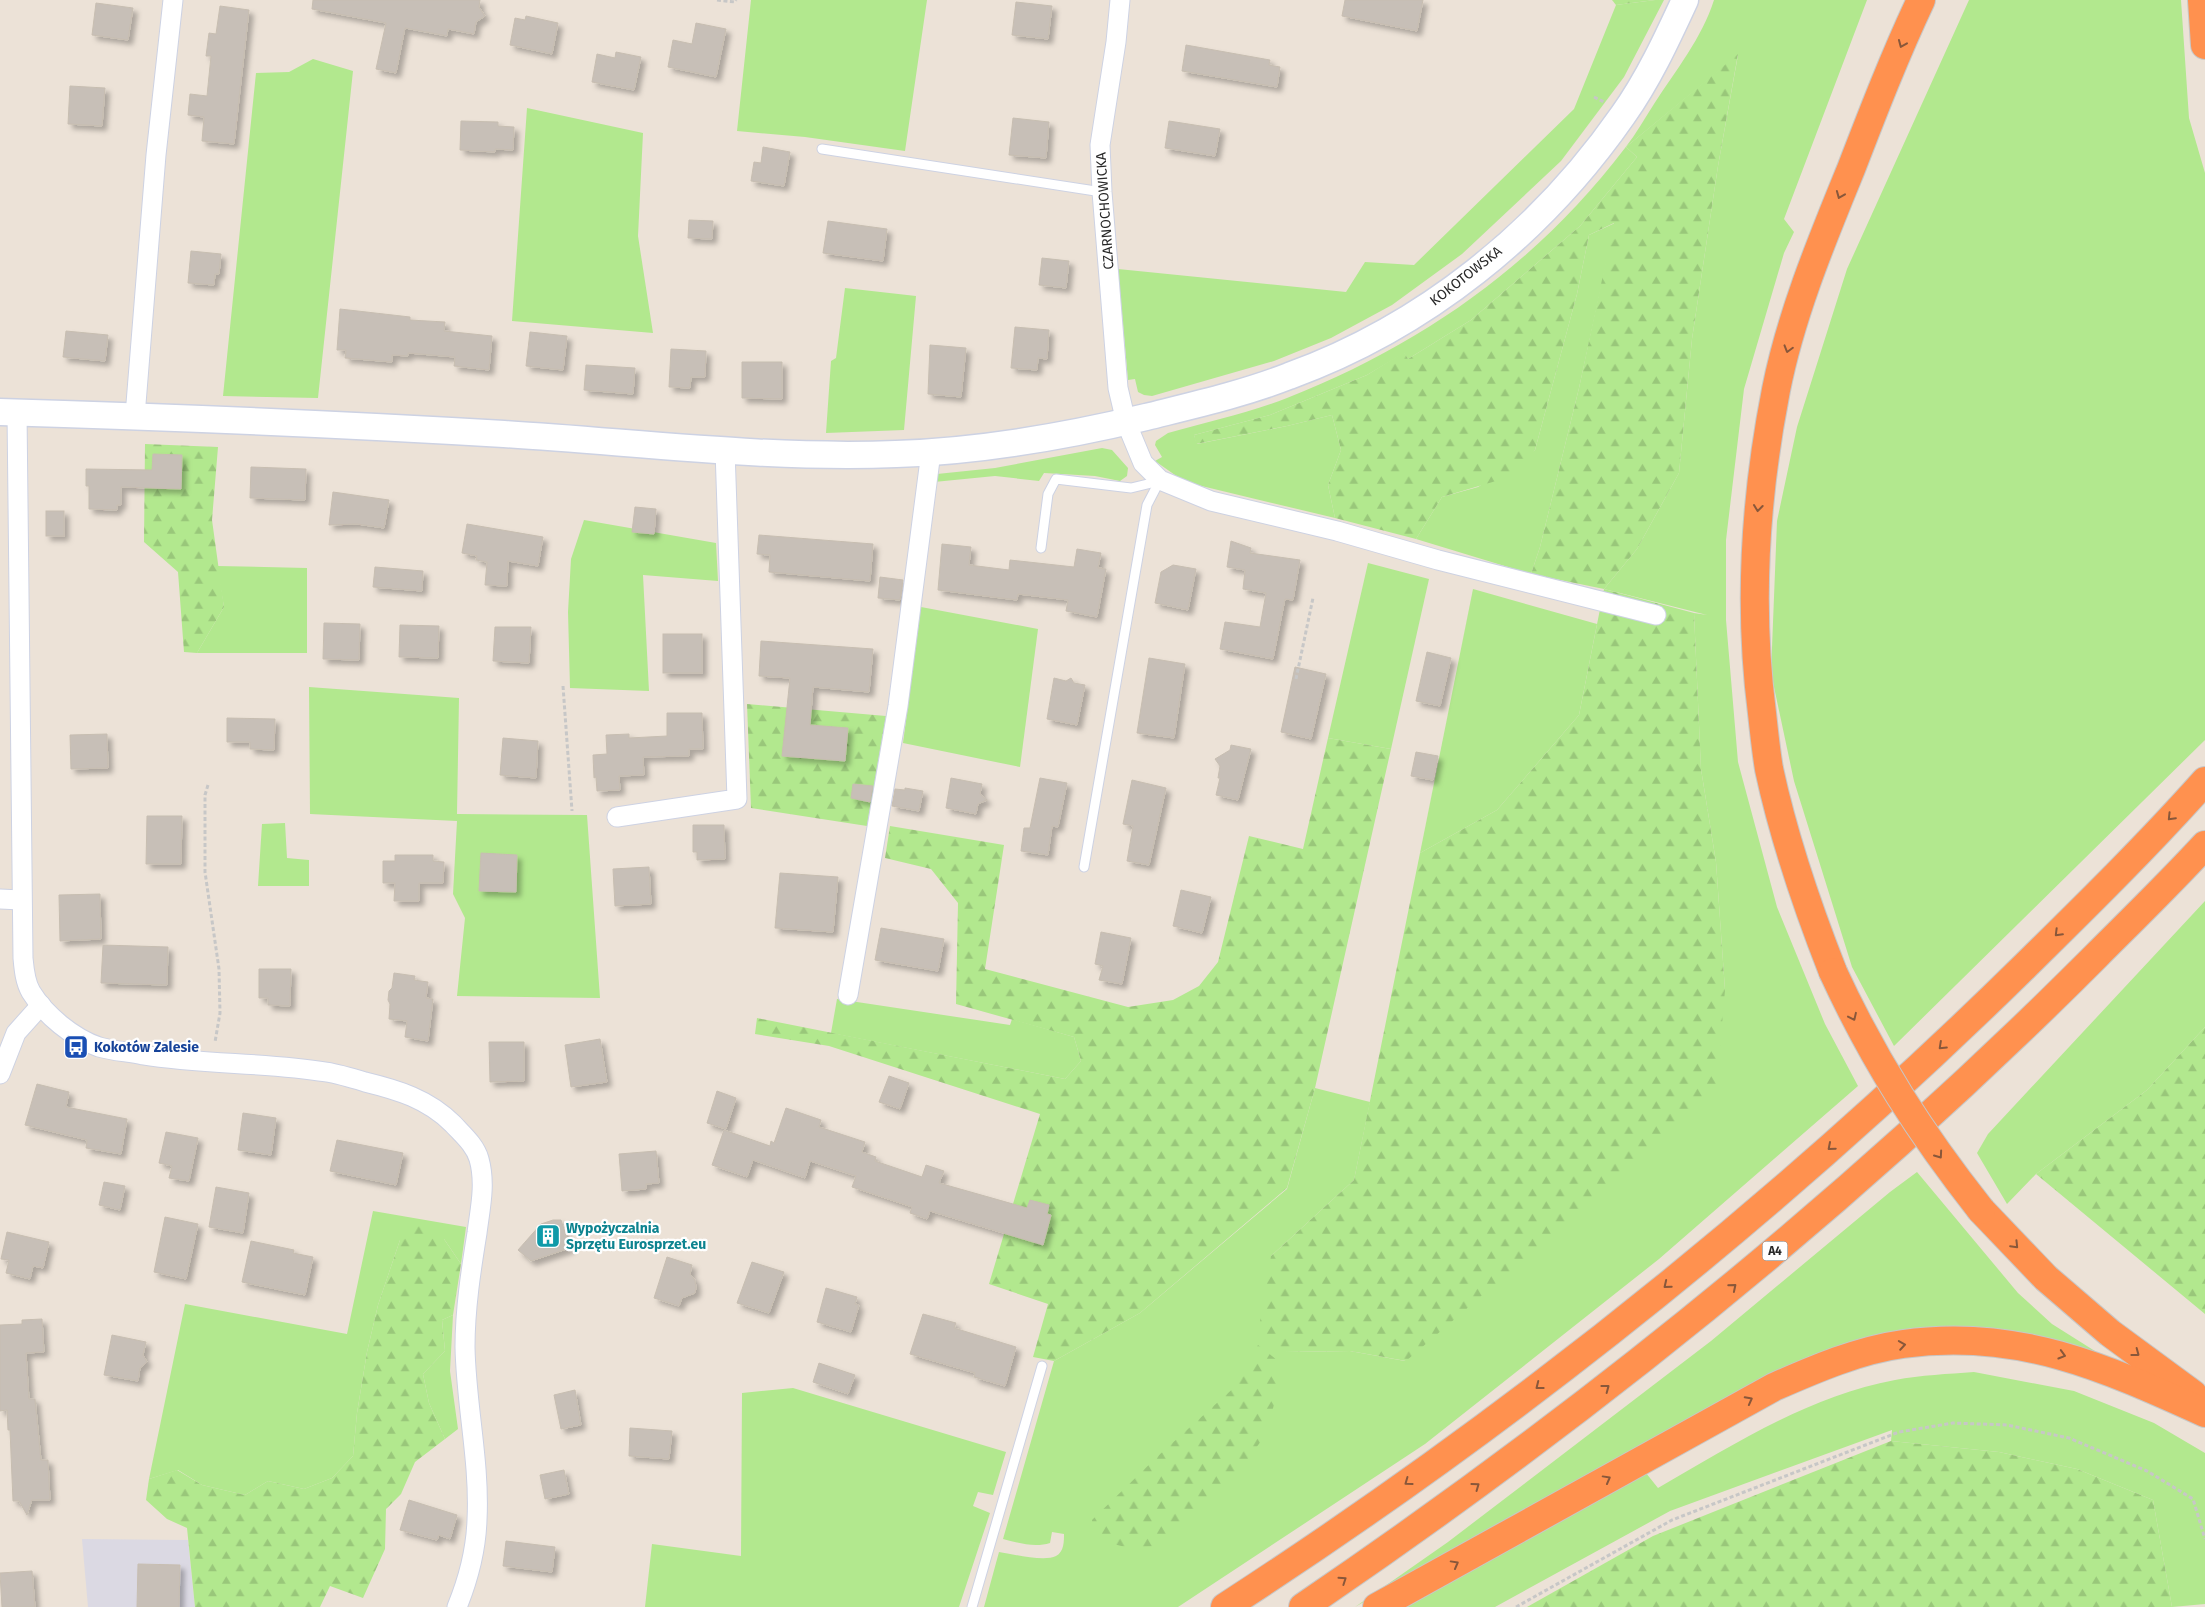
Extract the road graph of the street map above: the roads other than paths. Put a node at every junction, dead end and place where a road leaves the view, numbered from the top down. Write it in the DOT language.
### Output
graph roads {
  1 [pos="173,0"];
  2 [pos="1120,0"];
  3 [pos="1685,0"];
  4 [pos="1922,0"];
  5 [pos="2202,0"];
  6 [pos="2205,44"];
  7 [pos="822,149"];
  8 [pos="1102,192"];
  9 [pos="8,412"];
  10 [pos="135,416"];
  11 [pos="1135,420"];
  12 [pos="725,450"];
  13 [pos="931,452"];
  14 [pos="1160,480"];
  15 [pos="1042,548"];
  16 [pos="1656,615"];
  17 [pos="2205,781"];
  18 [pos="617,817"];
  19 [pos="2205,845"];
  20 [pos="1084,867"];
  21 [pos="0,899"];
  22 [pos="21,900"];
  23 [pos="848,994"];
  24 [pos="41,1005"];
  25 [pos="0,1074"];
  26 [pos="1042,1366"];
  27 [pos="2205,1402"];
  28 [pos="2205,1413"];
  29 [pos="458,1607"];
  30 [pos="972,1607"];
  31 [pos="1225,1607"];
  32 [pos="1303,1607"];
  33 [pos="1376,1607"];
  1 -- 10 [label="street"];
  2 -- 8 [label="street, CZARNOCHOWICKA"];
  3 -- 11 [label="street, KOKOTOWSKA"];
  4 -- 27 [label="highway, one-way, bridge"];
  5 -- 6 [label="highway"];
  7 -- 8 [label="lane"];
  8 -- 11 [label="street, CZARNOCHOWICKA"];
  9 -- 10 [label="street, KOKOTOWSKA"];
  9 -- 22 [label="street"];
  10 -- 12 [label="street, KOKOTOWSKA"];
  11 -- 13 [label="street, KOKOTOWSKA"];
  11 -- 14 [label="street, CZARNOCHOWICKA"];
  12 -- 13 [label="street, KOKOTOWSKA"];
  12 -- 18 [label="street"];
  13 -- 23 [label="street"];
  14 -- 15 [label="lane"];
  14 -- 16 [label="street"];
  14 -- 20 [label="lane"];
  17 -- 31 [label="highway, one-way"];
  32 -- 19 [label="highway, A4, one-way"];
  21 -- 22 [label="street"];
  22 -- 24 [label="street"];
  24 -- 25 [label="street"];
  24 -- 29 [label="street"];
  26 -- 30 [label="lane"];
  33 -- 28 [label="highway, one-way"];
}
